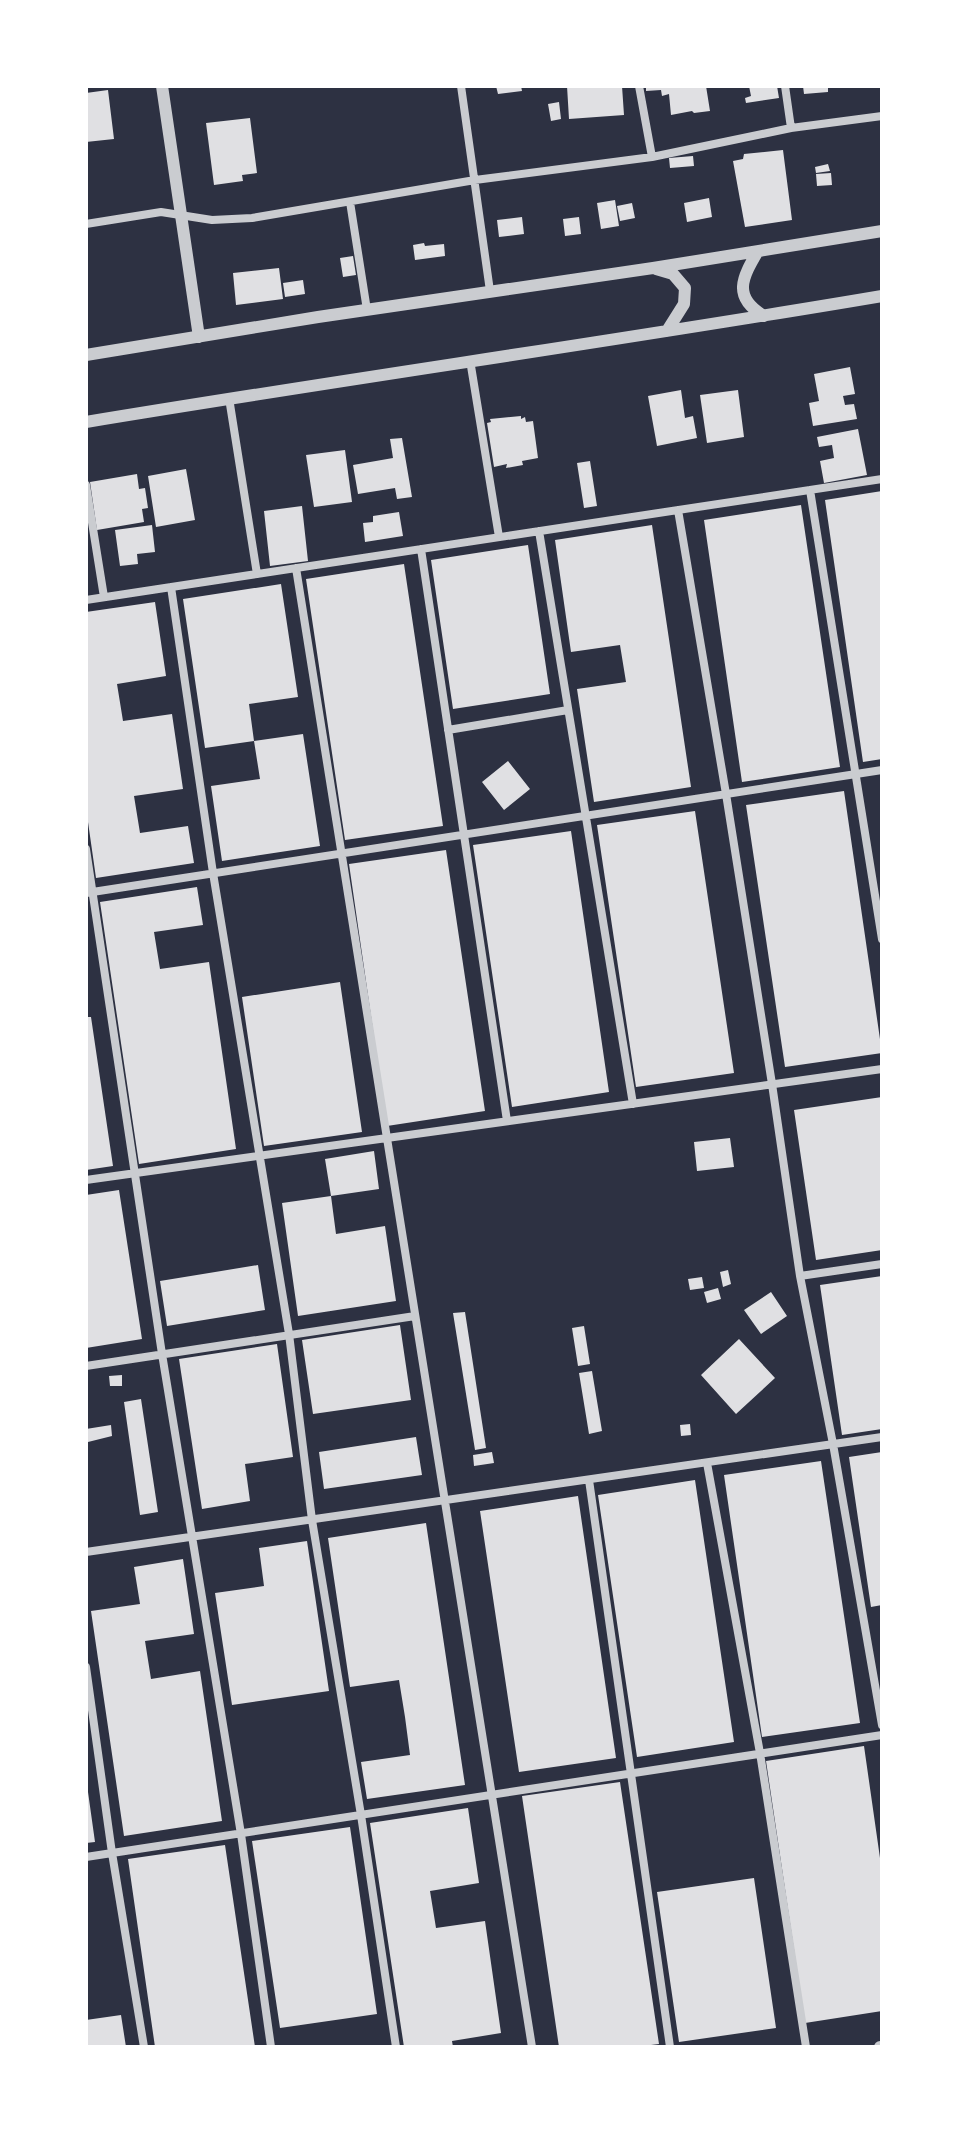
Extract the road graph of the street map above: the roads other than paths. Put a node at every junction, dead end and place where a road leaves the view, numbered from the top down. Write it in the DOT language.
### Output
graph roads {
  1 [pos="162,86"];
  2 [pos="461,86"];
  3 [pos="639,86"];
  4 [pos="785,86"];
  5 [pos="881,117"];
  6 [pos="791,128"];
  7 [pos="652,157"];
  8 [pos="475,180"];
  9 [pos="350,202"];
  10 [pos="180,214"];
  11 [pos="86,224"];
  12 [pos="882,231"];
  13 [pos="758,251"];
  14 [pos="653,268"];
  15 [pos="490,291"];
  16 [pos="882,296"];
  17 [pos="367,310"];
  18 [pos="764,316"];
  19 [pos="667,331"];
  20 [pos="199,337"];
  21 [pos="86,355"];
  22 [pos="470,360"];
  23 [pos="229,398"];
  24 [pos="86,422"];
  25 [pos="882,479"];
  26 [pos="86,485"];
  27 [pos="810,490"];
  28 [pos="678,510"];
  29 [pos="539,531"];
  30 [pos="499,537"];
  31 [pos="421,549"];
  32 [pos="296,568"];
  33 [pos="257,574"];
  34 [pos="171,587"];
  35 [pos="104,597"];
  36 [pos="86,600"];
  37 [pos="568,710"];
  38 [pos="448,730"];
  39 [pos="882,770"];
  40 [pos="856,774"];
  41 [pos="726,794"];
  42 [pos="586,816"];
  43 [pos="462,835"];
  44 [pos="86,849"];
  45 [pos="341,854"];
  46 [pos="213,873"];
  47 [pos="89,893"];
  48 [pos="882,939"];
  49 [pos="882,1069"];
  50 [pos="772,1084"];
  51 [pos="633,1104"];
  52 [pos="507,1121"];
  53 [pos="387,1137"];
  54 [pos="261,1155"];
  55 [pos="134,1173"];
  56 [pos="86,1180"];
  57 [pos="882,1264"];
  58 [pos="800,1276"];
  59 [pos="415,1316"];
  60 [pos="289,1334"];
  61 [pos="162,1354"];
  62 [pos="86,1366"];
  63 [pos="882,1437"];
  64 [pos="833,1444"];
  65 [pos="707,1463"];
  66 [pos="589,1480"];
  67 [pos="445,1500"];
  68 [pos="312,1520"];
  69 [pos="192,1537"];
  70 [pos="86,1552"];
  71 [pos="86,1667"];
  72 [pos="882,1725"];
  73 [pos="882,1735"];
  74 [pos="760,1753"];
  75 [pos="631,1773"];
  76 [pos="492,1795"];
  77 [pos="361,1815"];
  78 [pos="241,1834"];
  79 [pos="112,1853"];
  80 [pos="86,1857"];
  81 [pos="144,2047"];
  82 [pos="271,2047"];
  83 [pos="396,2047"];
  84 [pos="532,2047"];
  85 [pos="670,2047"];
  86 [pos="806,2047"];
  1 -- 10 [label="street"];
  2 -- 8 [label="street"];
  3 -- 7 [label="street"];
  4 -- 6 [label="street"];
  5 -- 6 [label="street"];
  6 -- 7 [label="street"];
  7 -- 8 [label="street"];
  8 -- 9 [label="street"];
  8 -- 15 [label="street"];
  9 -- 10 [label="street"];
  9 -- 17 [label="street"];
  10 -- 11 [label="street"];
  10 -- 20 [label="street"];
  12 -- 13 [label="street"];
  13 -- 14 [label="street"];
  13 -- 18 [label="street"];
  14 -- 15 [label="street"];
  14 -- 19 [label="street"];
  15 -- 17 [label="street"];
  16 -- 18 [label="street"];
  17 -- 20 [label="street"];
  18 -- 19 [label="street"];
  19 -- 22 [label="street"];
  20 -- 21 [label="street"];
  22 -- 23 [label="street"];
  22 -- 30 [label="street"];
  23 -- 24 [label="street"];
  23 -- 33 [label="street"];
  25 -- 27 [label="street"];
  26 -- 35 [label="street"];
  27 -- 28 [label="street"];
  27 -- 40 [label="street"];
  28 -- 29 [label="street"];
  28 -- 41 [label="street"];
  29 -- 30 [label="street"];
  29 -- 37 [label="street"];
  30 -- 31 [label="street"];
  31 -- 32 [label="street"];
  31 -- 38 [label="street"];
  32 -- 33 [label="street"];
  32 -- 45 [label="street"];
  33 -- 34 [label="street"];
  34 -- 35 [label="street"];
  34 -- 46 [label="street"];
  35 -- 36 [label="street"];
  37 -- 38 [label="street"];
  37 -- 42 [label="street"];
  38 -- 43 [label="street"];
  39 -- 40 [label="street"];
  40 -- 41 [label="street"];
  40 -- 48 [label="street"];
  41 -- 42 [label="street"];
  41 -- 50 [label="street"];
  42 -- 43 [label="street"];
  42 -- 51 [label="street"];
  43 -- 45 [label="street"];
  43 -- 52 [label="street"];
  44 -- 47 [label="street"];
  45 -- 46 [label="street"];
  45 -- 53 [label="street"];
  46 -- 47 [label="street"];
  46 -- 54 [label="street"];
  47 -- 55 [label="street"];
  49 -- 50 [label="street"];
  50 -- 51 [label="street"];
  50 -- 58 [label="street"];
  51 -- 52 [label="street"];
  52 -- 53 [label="street"];
  53 -- 54 [label="street"];
  53 -- 59 [label="street"];
  54 -- 55 [label="street"];
  54 -- 60 [label="street"];
  55 -- 56 [label="street"];
  55 -- 61 [label="street"];
  57 -- 58 [label="street"];
  58 -- 64 [label="street"];
  59 -- 60 [label="street"];
  59 -- 67 [label="street"];
  60 -- 61 [label="street"];
  60 -- 68 [label="street"];
  61 -- 62 [label="street"];
  61 -- 69 [label="street"];
  63 -- 64 [label="street"];
  64 -- 65 [label="street"];
  64 -- 72 [label="street"];
  65 -- 66 [label="street"];
  65 -- 74 [label="street"];
  66 -- 67 [label="street"];
  66 -- 75 [label="street"];
  67 -- 68 [label="street"];
  67 -- 76 [label="street"];
  68 -- 69 [label="street"];
  68 -- 77 [label="street"];
  69 -- 70 [label="street"];
  69 -- 78 [label="street"];
  71 -- 79 [label="street"];
  73 -- 74 [label="street"];
  74 -- 75 [label="street"];
  74 -- 86 [label="street"];
  75 -- 76 [label="street"];
  75 -- 85 [label="street"];
  76 -- 77 [label="street"];
  76 -- 84 [label="street"];
  77 -- 78 [label="street"];
  77 -- 83 [label="street"];
  78 -- 79 [label="street"];
  78 -- 82 [label="street"];
  79 -- 80 [label="street"];
  79 -- 81 [label="street"];
}
